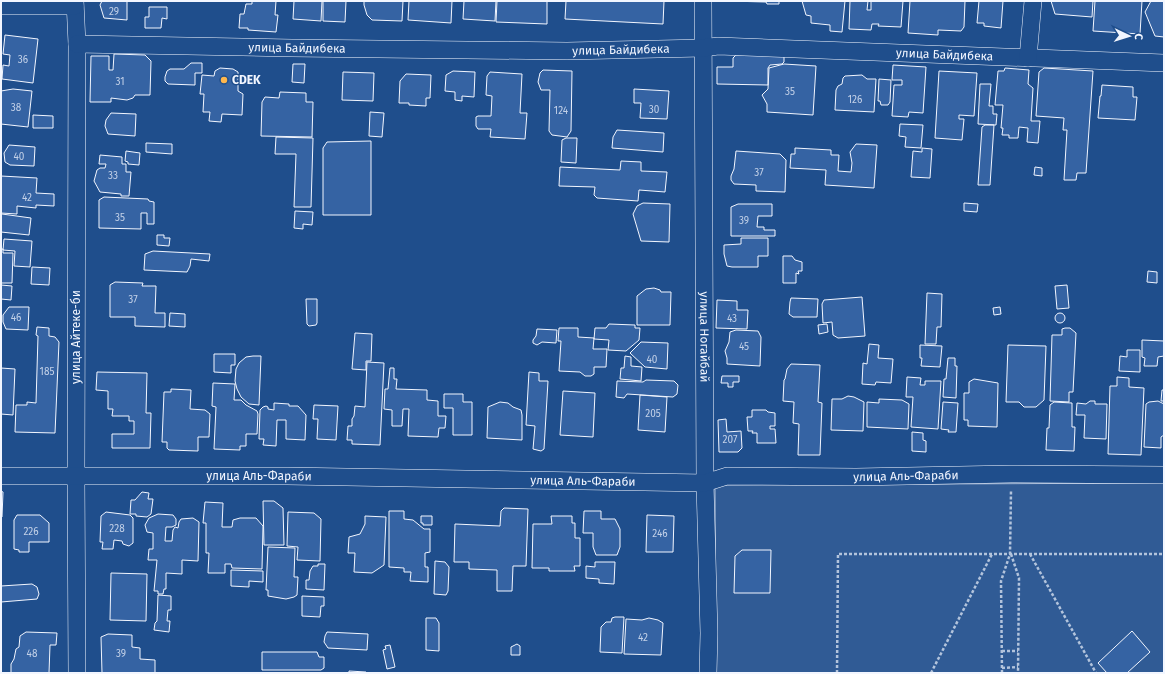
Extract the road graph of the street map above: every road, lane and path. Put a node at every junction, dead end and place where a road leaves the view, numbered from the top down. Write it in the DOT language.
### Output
graph roads {
  1 [pos="703,1"];
  2 [pos="1033,1"];
  3 [pos="75,4"];
  4 [pos="1,6"];
  5 [pos="77,44"];
  6 [pos="703,48"];
  7 [pos="1028,58"];
  8 [pos="1164,63"];
  9 [pos="1011,474"];
  10 [pos="1164,475"];
  11 [pos="1,476"];
  12 [pos="76,476"];
  13 [pos="705,483"];
  14 [pos="992,554"];
  15 [pos="1010,554"];
  16 [pos="1030,554"];
  17 [pos="1164,554"];
  18 [pos="1002,651"];
  19 [pos="1018,651"];
  20 [pos="1018,667"];
  21 [pos="1002,668"];
  22 [pos="77,673"];
  23 [pos="708,673"];
  24 [pos="837,673"];
  25 [pos="931,673"];
  26 [pos="1002,673"];
  27 [pos="1018,673"];
  28 [pos="1096,673"];
  1 -- 6 [label="street, улица Ногайбай"];
  2 -- 7 [label="street"];
  3 -- 4 [label="street"];
  3 -- 5 [label="street, улица Айтеке-би"];
  5 -- 6 [label="street, улица Байдибека"];
  5 -- 12 [label="street, улица Айтеке-би"];
  6 -- 7 [label="street, улица Байдибека"];
  6 -- 13 [label="street, улица Ногайбай"];
  7 -- 8 [label="street, улица Байдибека"];
  9 -- 10 [label="street, улица Аль-Фараби"];
  9 -- 13 [label="street, улица Аль-Фараби"];
  9 -- 15 [label="path"];
  11 -- 12 [label="street, улица Аль-Фараби"];
  12 -- 13 [label="street, улица Аль-Фараби"];
  12 -- 22 [label="street, улица Айтеке-би"];
  13 -- 23 [label="street, улица Ногайбай"];
  14 -- 15 [label="path"];
  14 -- 24 [label="path"];
  14 -- 25 [label="path"];
  15 -- 16 [label="path"];
  15 -- 18 [label="path"];
  15 -- 19 [label="path"];
  16 -- 17 [label="path"];
  16 -- 28 [label="path"];
  18 -- 19 [label="path"];
  18 -- 21 [label="path"];
  19 -- 20 [label="path"];
  20 -- 21 [label="path"];
  20 -- 27 [label="path"];
  21 -- 26 [label="path"];
}
